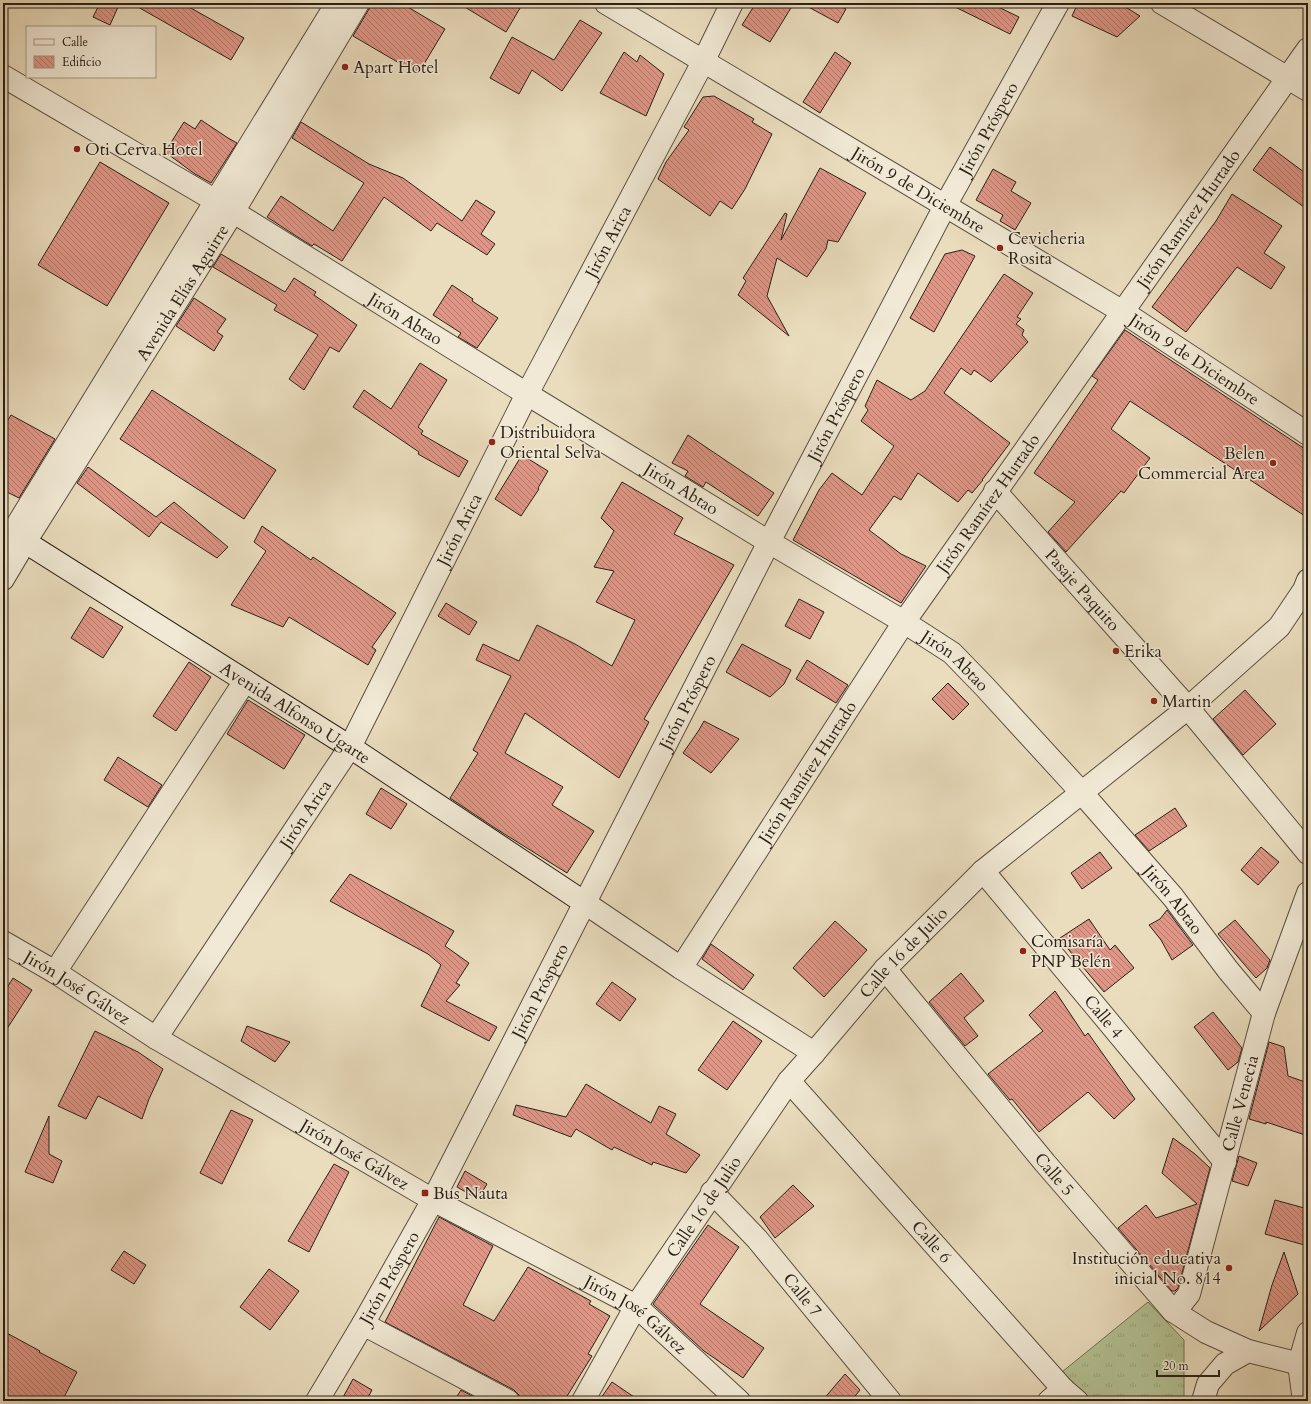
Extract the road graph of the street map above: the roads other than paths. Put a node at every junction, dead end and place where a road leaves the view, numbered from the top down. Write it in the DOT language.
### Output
graph roads {
  1 [pos="337,3"];
  2 [pos="358,3"];
  3 [pos="606,3"];
  4 [pos="732,3"];
  5 [pos="1058,3"];
  6 [pos="1162,3"];
  7 [pos="1308,48"];
  8 [pos="703,62"];
  9 [pos="3,76"];
  10 [pos="1286,78"];
  11 [pos="1308,90"];
  12 [pos="225,206"];
  13 [pos="945,206"];
  14 [pos="1123,312"];
  15 [pos="527,394"];
  16 [pos="1308,434"];
  17 [pos="995,491"];
  18 [pos="11,538"];
  19 [pos="768,542"];
  20 [pos="3,579"];
  21 [pos="1308,580"];
  22 [pos="904,622"];
  23 [pos="245,681"];
  24 [pos="1188,708"];
  25 [pos="350,747"];
  26 [pos="1082,792"];
  27 [pos="1308,854"];
  28 [pos="983,871"];
  29 [pos="1308,893"];
  30 [pos="585,903"];
  31 [pos="3,942"];
  32 [pos="681,968"];
  33 [pos="885,968"];
  34 [pos="55,972"];
  35 [pos="1264,1013"];
  36 [pos="156,1038"];
  37 [pos="814,1053"];
  38 [pos="789,1081"];
  39 [pos="1225,1162"];
  40 [pos="712,1192"];
  41 [pos="433,1200"];
  42 [pos="636,1306"];
  43 [pos="1173,1311"];
  44 [pos="363,1324"];
  45 [pos="1308,1333"];
  46 [pos="1248,1351"];
  47 [pos="1304,1365"];
  48 [pos="1063,1397"];
  49 [pos="736,1400"];
  50 [pos="317,1401"];
  51 [pos="508,1401"];
  52 [pos="583,1401"];
  53 [pos="890,1401"];
  54 [pos="1203,1401"];
  55 [pos="1304,1401"];
  1 -- 12 [label="street, Avenida Elías Aguirre"];
  2 -- 12 [label="street, Avenida Elías Aguirre"];
  3 -- 8 [label="street, Jirón 9 de Diciembre"];
  4 -- 8 [label="street, Jirón Arica"];
  5 -- 13 [label="street, Jirón Próspero"];
  6 -- 10 [label="street"];
  7 -- 10 [label="street, Jirón Ramírez Hurtado"];
  8 -- 13 [label="street, Jirón 9 de Diciembre"];
  8 -- 15 [label="street, Jirón Arica"];
  9 -- 12 [label="street, Jirón Abtao"];
  10 -- 11 [label="street"];
  10 -- 14 [label="street, Jirón Ramírez Hurtado"];
  12 -- 15 [label="street, Jirón Abtao"];
  12 -- 18 [label="street, Avenida Elías Aguirre"];
  13 -- 14 [label="street, Jirón 9 de Diciembre"];
  13 -- 19 [label="street, Jirón Próspero"];
  14 -- 16 [label="street, Jirón 9 de Diciembre"];
  14 -- 17 [label="street, Jirón Ramírez Hurtado"];
  15 -- 19 [label="street, Jirón Abtao"];
  15 -- 25 [label="street, Jirón Arica"];
  17 -- 22 [label="street, Jirón Ramírez Hurtado"];
  17 -- 24 [label="street, Pasaje Paquito"];
  18 -- 20 [label="street, Avenida Elías Aguirre"];
  18 -- 23 [label="street, Avenida Alfonso Ugarte"];
  19 -- 22 [label="street, Jirón Abtao"];
  19 -- 30 [label="street, Jirón Próspero"];
  21 -- 24 [label="street, Calle 16 de Julio"];
  22 -- 26 [label="street, Jirón Abtao"];
  22 -- 32 [label="street, Jirón Ramírez Hurtado"];
  23 -- 25 [label="street, Avenida Alfonso Ugarte"];
  23 -- 34 [label="street"];
  24 -- 26 [label="street, Calle 16 de Julio"];
  24 -- 27 [label="street, Pasaje Paquito"];
  25 -- 30 [label="street, Avenida Alfonso Ugarte"];
  25 -- 36 [label="street, Jirón Arica"];
  26 -- 28 [label="street, Calle 16 de Julio"];
  26 -- 35 [label="street, Jirón Abtao"];
  28 -- 33 [label="street, Calle 16 de Julio"];
  28 -- 39 [label="street, Calle 4"];
  29 -- 35 [label="street, Calle Venecia"];
  30 -- 32 [label="street, Avenida Alfonso Ugarte"];
  30 -- 41 [label="street, Jirón Próspero"];
  31 -- 34 [label="street, Jirón José Gálvez"];
  32 -- 37 [label="street, Avenida Alfonso Ugarte"];
  33 -- 37 [label="street, Calle 16 de Julio"];
  33 -- 43 [label="street, Calle 5"];
  34 -- 36 [label="street, Jirón José Gálvez"];
  35 -- 39 [label="street, Calle Venecia"];
  36 -- 41 [label="street, Jirón José Gálvez"];
  37 -- 38 [label="street, Calle 16 de Julio"];
  38 -- 40 [label="street, Calle 16 de Julio"];
  38 -- 48 [label="street, Calle 6"];
  39 -- 43 [label="street, Calle Venecia"];
  40 -- 42 [label="street, Calle 16 de Julio"];
  40 -- 53 [label="street, Calle 7"];
  41 -- 42 [label="street, Jirón José Gálvez"];
  41 -- 44 [label="street, Jirón Próspero"];
  42 -- 49 [label="street, Jirón José Gálvez"];
  42 -- 52 [label="street, Calle 16 de Julio"];
  43 -- 46 [label="street, Calle 5"];
  44 -- 50 [label="street, Jirón Próspero"];
  44 -- 51 [label="street"];
  45 -- 47 [label="street"];
  46 -- 47 [label="street, Calle 5"];
  46 -- 54 [label="street"];
  47 -- 55 [label="street"];
}
